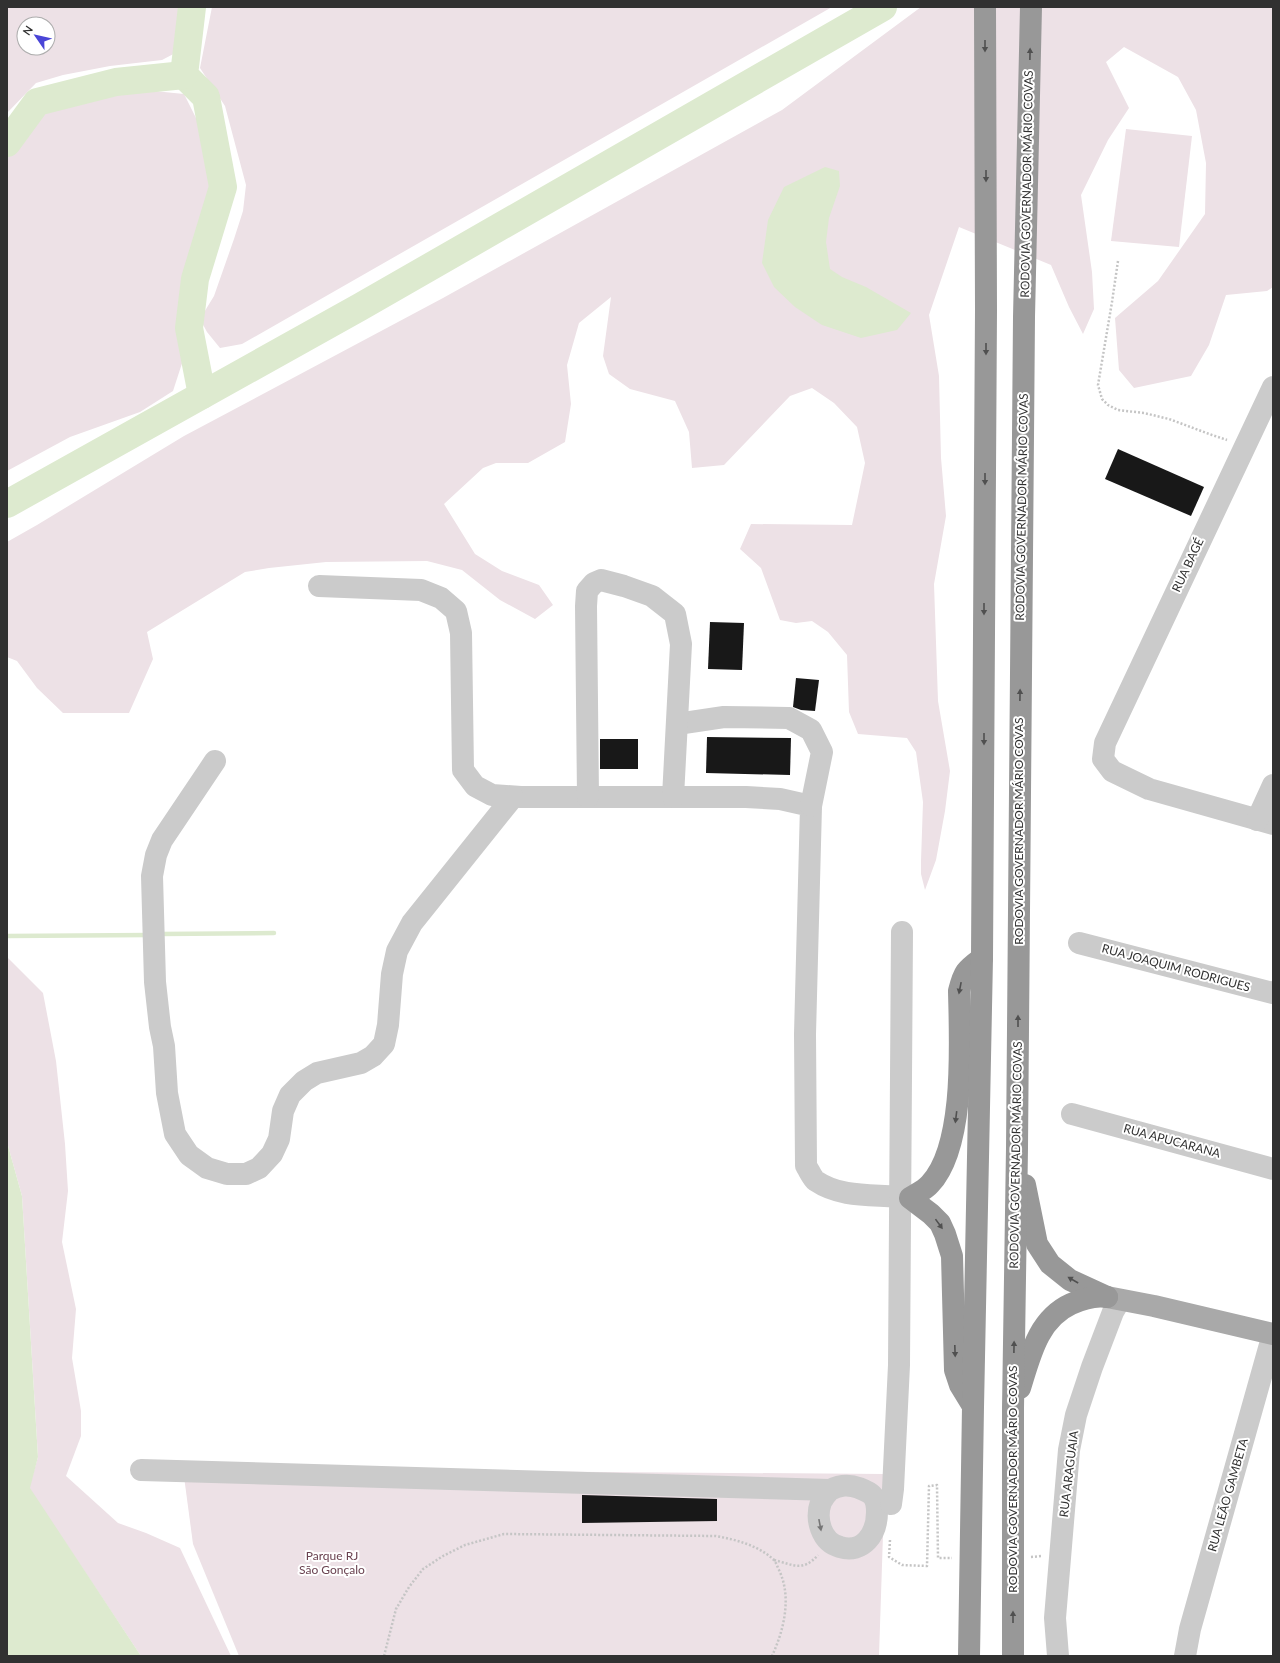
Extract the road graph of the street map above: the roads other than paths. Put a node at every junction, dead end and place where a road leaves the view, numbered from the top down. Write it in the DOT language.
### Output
graph roads {
  1 [pos="985,7"];
  2 [pos="1031,7"];
  3 [pos="1273,387"];
  4 [pos="319,586"];
  5 [pos="677,724"];
  6 [pos="215,761"];
  7 [pos="1273,785"];
  8 [pos="513,797"];
  9 [pos="588,797"];
  10 [pos="673,797"];
  11 [pos="811,806"];
  12 [pos="1265,822"];
  13 [pos="902,932"];
  14 [pos="1079,942"];
  15 [pos="982,958"];
  16 [pos="1273,993"];
  17 [pos="1072,1114"];
  18 [pos="1017,1148"];
  19 [pos="1273,1168"];
  20 [pos="905,1197"];
  21 [pos="1114,1298"];
  22 [pos="1273,1334"];
  23 [pos="973,1407"];
  24 [pos="1013,1408"];
  25 [pos="141,1470"];
  26 [pos="830,1490"];
  27 [pos="865,1490"];
  28 [pos="969,1656"];
  29 [pos="1013,1656"];
  30 [pos="1058,1656"];
  31 [pos="1185,1656"];
  1 -- 15 [label="highway, one-way"];
  18 -- 2 [label="highway, RODOVIA GOVERNADOR MÁRIO COVAS, one-way"];
  3 -- 12 [label="street, RUA BAGÉ"];
  4 -- 8 [label="street"];
  5 -- 9 [label="street"];
  5 -- 10 [label="street"];
  5 -- 11 [label="street"];
  6 -- 8 [label="street"];
  7 -- 12 [label="street"];
  8 -- 9 [label="street"];
  9 -- 10 [label="street"];
  10 -- 11 [label="street"];
  11 -- 20 [label="street"];
  13 -- 20 [label="street"];
  14 -- 16 [label="street, RUA JOAQUIM RODRIGUES"];
  15 -- 20 [label="highway, one-way"];
  15 -- 23 [label="highway"];
  17 -- 19 [label="street, RUA APUCARANA"];
  21 -- 18 [label="highway, one-way"];
  24 -- 18 [label="highway, RODOVIA GOVERNADOR MÁRIO COVAS, one-way"];
  20 -- 23 [label="highway, one-way"];
  20 -- 27 [label="street"];
  21 -- 22 [label="main road"];
  21 -- 24 [label="highway"];
  21 -- 30 [label="street, RUA ARAGUAIA"];
  22 -- 31 [label="street, RUA LEÃO GAMBETA"];
  23 -- 28 [label="highway"];
  29 -- 24 [label="highway, RODOVIA GOVERNADOR MÁRIO COVAS, one-way"];
  25 -- 26 [label="street"];
  26 -- 27 [label="street"];
  26 -- 27 [label="street, one-way"];
}
